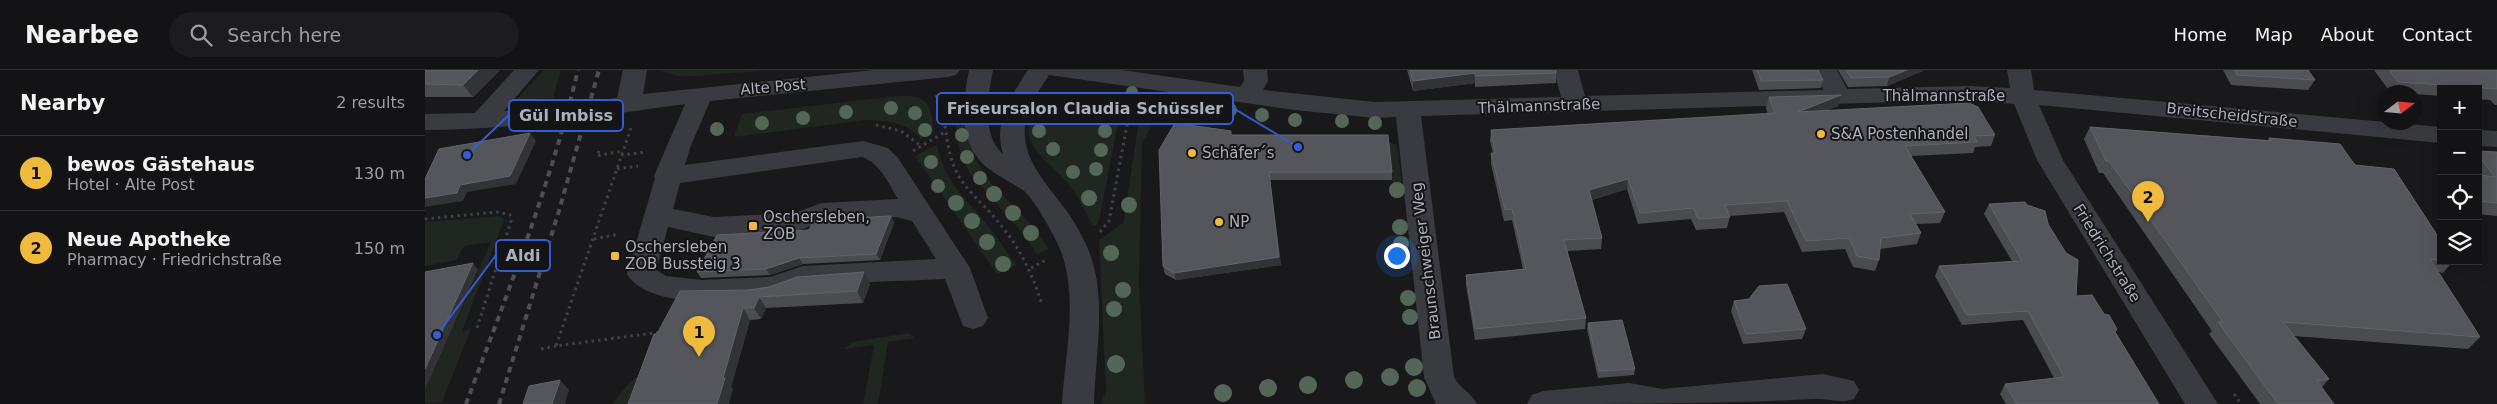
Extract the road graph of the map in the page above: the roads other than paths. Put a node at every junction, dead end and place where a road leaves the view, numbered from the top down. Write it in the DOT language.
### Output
graph roads {
  1 [pos="527,70"];
  2 [pos="635,70"];
  3 [pos="949,70"];
  4 [pos="981,70"];
  5 [pos="1040,70"];
  6 [pos="1057,70"];
  7 [pos="1255,70"];
  8 [pos="1566,70"];
  9 [pos="1825,70"];
  10 [pos="2019,70"];
  11 [pos="701,94"];
  12 [pos="1247,96"];
  13 [pos="1839,96"];
  14 [pos="2023,97"];
  15 [pos="1575,105"];
  16 [pos="1408,110"];
  17 [pos="630,115"];
  18 [pos="481,120"];
  19 [pos="425,122"];
  20 [pos="2437,135"];
  21 [pos="2482,138"];
  22 [pos="2497,139"];
  23 [pos="667,176"];
  24 [pos="1033,186"];
  25 [pos="919,213"];
  26 [pos="658,216"];
  27 [pos="956,268"];
  28 [pos="973,318"];
  29 [pos="1437,390"];
  30 [pos="1843,390"];
  31 [pos="1078,404"];
  32 [pos="1461,404"];
  33 [pos="1543,404"];
  34 [pos="2202,404"];
  1 -- 18 [label="street"];
  2 -- 17 [label="street"];
  3 -- 11 [label="street, Alte Post"];
  4 -- 24 [label="street"];
  5 -- 24 [label="street"];
  6 -- 12 [label="street, Thälmannstraße"];
  7 -- 12 [label="street"];
  8 -- 15 [label="street"];
  9 -- 13 [label="street"];
  10 -- 14 [label="street, Friedrichstraße"];
  11 -- 17 [label="street, Alte Post"];
  11 -- 23 [label="street"];
  12 -- 16 [label="street, Thälmannstraße"];
  13 -- 14 [label="street, Thälmannstraße"];
  13 -- 15 [label="street, Thälmannstraße"];
  14 -- 20 [label="street, Breitscheidstraße"];
  14 -- 34 [label="street, Friedrichstraße"];
  15 -- 16 [label="street, Thälmannstraße"];
  16 -- 29 [label="street, Braunschweiger Weg"];
  17 -- 18 [label="street, Alte Post"];
  18 -- 19 [label="street, Alte Post"];
  21 -- 22 [label="street"];
  23 -- 25 [label="street"];
  23 -- 26 [label="street"];
  24 -- 31 [label="street"];
  25 -- 26 [label="street"];
  25 -- 27 [label="street"];
  26 -- 27 [label="street"];
  27 -- 28 [label="street"];
  29 -- 32 [label="street, Braunschweiger Weg"];
  30 -- 33 [label="street"];
}
